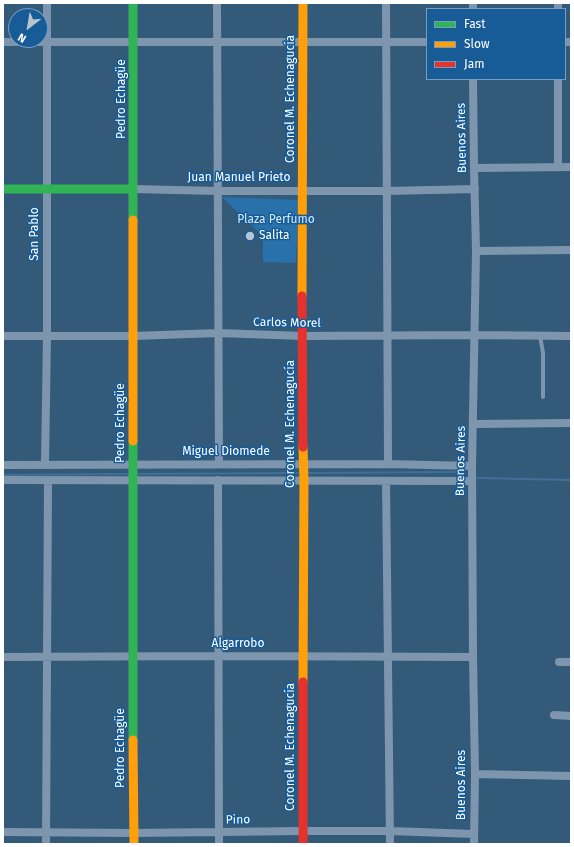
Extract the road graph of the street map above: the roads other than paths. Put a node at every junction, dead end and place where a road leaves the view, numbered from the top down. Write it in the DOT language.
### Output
graph roads {
  1 [pos="133,3"];
  2 [pos="217,3"];
  3 [pos="302,3"];
  4 [pos="386,3"];
  5 [pos="386,41"];
  6 [pos="48,42"];
  7 [pos="134,42"];
  8 [pos="217,42"];
  9 [pos="303,42"];
  10 [pos="426,42"];
  11 [pos="47,48"];
  12 [pos="473,80"];
  13 [pos="558,80"];
  14 [pos="558,167"];
  15 [pos="571,167"];
  16 [pos="474,168"];
  17 [pos="47,188"];
  18 [pos="3,189"];
  19 [pos="134,189"];
  20 [pos="475,189"];
  21 [pos="218,190"];
  22 [pos="302,190"];
  23 [pos="387,191"];
  24 [pos="571,250"];
  25 [pos="476,251"];
  26 [pos="218,333"];
  27 [pos="387,335"];
  28 [pos="475,335"];
  29 [pos="3,336"];
  30 [pos="47,336"];
  31 [pos="133,336"];
  32 [pos="303,336"];
  33 [pos="540,336"];
  34 [pos="571,336"];
  35 [pos="543,397"];
  36 [pos="571,423"];
  37 [pos="474,424"];
  38 [pos="219,464"];
  39 [pos="303,464"];
  40 [pos="388,464"];
  41 [pos="3,465"];
  42 [pos="44,465"];
  43 [pos="133,465"];
  44 [pos="472,466"];
  45 [pos="3,480"];
  46 [pos="133,480"];
  47 [pos="218,480"];
  48 [pos="48,481"];
  49 [pos="304,481"];
  50 [pos="386,481"];
  51 [pos="472,481"];
  52 [pos="219,656"];
  53 [pos="388,656"];
  54 [pos="3,657"];
  55 [pos="47,657"];
  56 [pos="133,657"];
  57 [pos="303,657"];
  58 [pos="473,657"];
  59 [pos="559,662"];
  60 [pos="571,662"];
  61 [pos="554,715"];
  62 [pos="571,716"];
  63 [pos="475,774"];
  64 [pos="571,776"];
  65 [pos="303,831"];
  66 [pos="390,831"];
  67 [pos="3,832"];
  68 [pos="219,832"];
  69 [pos="46,833"];
  70 [pos="134,833"];
  71 [pos="474,834"];
  72 [pos="46,844"];
  73 [pos="134,844"];
  74 [pos="219,844"];
  75 [pos="304,844"];
  76 [pos="390,844"];
  77 [pos="474,844"];
  1 -- 7 [label="street, Pedro Echagüe"];
  2 -- 8 [label="street"];
  3 -- 9 [label="street, Coronel M. Echenagucía"];
  4 -- 5 [label="street"];
  5 -- 9 [label="street"];
  5 -- 10 [label="street"];
  5 -- 23 [label="street"];
  6 -- 7 [label="street"];
  7 -- 8 [label="street"];
  7 -- 19 [label="street, Pedro Echagüe"];
  8 -- 9 [label="street"];
  8 -- 21 [label="street"];
  9 -- 22 [label="street, Coronel M. Echenagucía"];
  11 -- 17 [label="street, San Pablo"];
  12 -- 16 [label="street, Buenos Aires"];
  13 -- 14 [label="street"];
  14 -- 15 [label="street"];
  14 -- 16 [label="street"];
  16 -- 20 [label="street, Buenos Aires"];
  17 -- 18 [label="street, Juan Manuel Prieto"];
  17 -- 19 [label="street, Juan Manuel Prieto"];
  17 -- 30 [label="street, San Pablo"];
  19 -- 21 [label="street, Juan Manuel Prieto"];
  19 -- 31 [label="street, Pedro Echagüe"];
  20 -- 23 [label="street, Juan Manuel Prieto"];
  20 -- 25 [label="street, Buenos Aires"];
  21 -- 22 [label="street, Juan Manuel Prieto"];
  21 -- 26 [label="street"];
  22 -- 23 [label="street, Juan Manuel Prieto"];
  22 -- 32 [label="street, Coronel M. Echenagucía"];
  23 -- 27 [label="street"];
  24 -- 25 [label="street"];
  25 -- 28 [label="street, Buenos Aires"];
  26 -- 31 [label="street, Carlos Morel"];
  26 -- 32 [label="street, Carlos Morel"];
  26 -- 38 [label="street"];
  27 -- 28 [label="street, Carlos Morel"];
  27 -- 32 [label="street, Carlos Morel"];
  27 -- 40 [label="street"];
  28 -- 33 [label="street, Carlos Morel"];
  28 -- 37 [label="street, Buenos Aires"];
  29 -- 30 [label="street, Carlos Morel"];
  30 -- 31 [label="street, Carlos Morel"];
  30 -- 42 [label="street, San Pablo"];
  31 -- 43 [label="street, Pedro Echagüe"];
  32 -- 39 [label="street, Coronel M. Echenagucía"];
  33 -- 34 [label="street, Carlos Morel"];
  33 -- 35 [label="lane"];
  36 -- 37 [label="street"];
  37 -- 44 [label="street, Buenos Aires"];
  38 -- 39 [label="street, Miguel Diomede"];
  38 -- 43 [label="street, Miguel Diomede"];
  39 -- 40 [label="street, Miguel Diomede"];
  39 -- 49 [label="street, Coronel M. Echenagucía"];
  40 -- 44 [label="street, Miguel Diomede"];
  41 -- 42 [label="street, Miguel Diomede"];
  42 -- 43 [label="street, Miguel Diomede"];
  43 -- 46 [label="street, Pedro Echagüe"];
  44 -- 51 [label="street, Buenos Aires"];
  45 -- 48 [label="street"];
  46 -- 47 [label="street"];
  46 -- 48 [label="street"];
  46 -- 56 [label="street, Pedro Echagüe"];
  47 -- 49 [label="street"];
  47 -- 52 [label="street"];
  48 -- 55 [label="street"];
  49 -- 50 [label="street"];
  49 -- 57 [label="street, Coronel M. Echenagucía"];
  50 -- 51 [label="street"];
  50 -- 53 [label="street"];
  51 -- 58 [label="street, Buenos Aires"];
  52 -- 56 [label="street, Algarrobo"];
  52 -- 57 [label="street, Algarrobo"];
  52 -- 68 [label="street"];
  53 -- 57 [label="street, Algarrobo"];
  53 -- 58 [label="street, Algarrobo"];
  53 -- 66 [label="street"];
  54 -- 55 [label="street, Algarrobo"];
  55 -- 56 [label="street, Algarrobo"];
  55 -- 69 [label="street"];
  56 -- 70 [label="street, Pedro Echagüe"];
  57 -- 65 [label="street, Coronel M. Echenagucía"];
  58 -- 63 [label="street, Buenos Aires"];
  59 -- 60 [label="street"];
  61 -- 62 [label="street"];
  63 -- 64 [label="street"];
  63 -- 71 [label="street, Buenos Aires"];
  65 -- 66 [label="street, Pino"];
  65 -- 68 [label="street, Pino"];
  65 -- 75 [label="street, Coronel M. Echenagucía"];
  66 -- 71 [label="street, Pino"];
  66 -- 76 [label="street"];
  67 -- 69 [label="street, Pino"];
  68 -- 70 [label="street, Pino"];
  68 -- 74 [label="street"];
  69 -- 70 [label="street, Pino"];
  69 -- 72 [label="street"];
  70 -- 73 [label="street, Pedro Echagüe"];
  71 -- 77 [label="street, Buenos Aires"];
}
